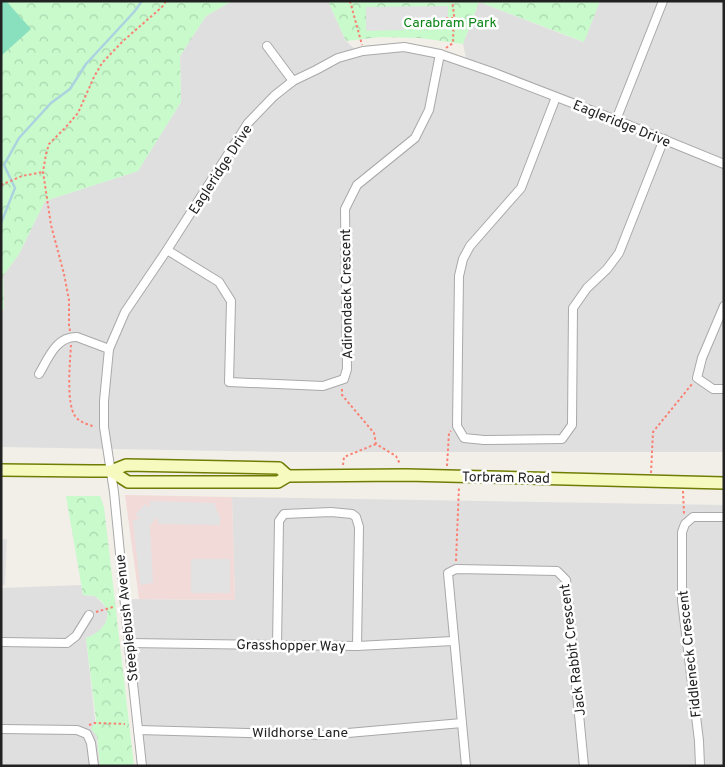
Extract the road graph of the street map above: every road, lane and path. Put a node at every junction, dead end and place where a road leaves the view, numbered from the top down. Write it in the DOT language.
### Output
graph roads {
  1 [pos="166,1"];
  2 [pos="350,1"];
  3 [pos="452,1"];
  4 [pos="663,1"];
  5 [pos="446,18"];
  6 [pos="454,18"];
  7 [pos="267,46"];
  8 [pos="363,51"];
  9 [pos="440,54"];
  10 [pos="293,81"];
  11 [pos="556,97"];
  12 [pos="616,120"];
  13 [pos="664,139"];
  14 [pos="723,162"];
  15 [pos="42,172"];
  16 [pos="1,185"];
  17 [pos="167,250"];
  18 [pos="724,306"];
  19 [pos="72,337"];
  20 [pos="109,349"];
  21 [pos="39,374"];
  22 [pos="697,378"];
  23 [pos="344,379"];
  24 [pos="724,389"];
  25 [pos="457,426"];
  26 [pos="104,427"];
  27 [pos="376,444"];
  28 [pos="1,470"];
  29 [pos="111,470"];
  30 [pos="343,475"];
  31 [pos="406,475"];
  32 [pos="288,476"];
  33 [pos="446,476"];
  34 [pos="460,476"];
  35 [pos="650,480"];
  36 [pos="682,482"];
  37 [pos="724,483"];
  38 [pos="724,517"];
  39 [pos="685,524"];
  40 [pos="456,569"];
  41 [pos="113,607"];
  42 [pos="89,615"];
  43 [pos="453,641"];
  44 [pos="1,642"];
  45 [pos="128,643"];
  46 [pos="278,646"];
  47 [pos="357,646"];
  48 [pos="462,723"];
  49 [pos="125,724"];
  50 [pos="1,729"];
  51 [pos="77,730"];
  52 [pos="138,730"];
  53 [pos="94,766"];
  54 [pos="142,766"];
  55 [pos="466,766"];
  56 [pos="584,766"];
  57 [pos="700,766"];
  1 -- 15 [label="path"];
  2 -- 8 [label="path"];
  3 -- 6 [label="path"];
  4 -- 12 [label="street"];
  5 -- 6 [label="path"];
  6 -- 9 [label="path"];
  7 -- 10 [label="street"];
  8 -- 9 [label="street, Eagleridge Drive"];
  8 -- 10 [label="street, Eagleridge Drive"];
  9 -- 11 [label="street, Eagleridge Drive"];
  9 -- 23 [label="street, Adirondack Crescent"];
  10 -- 17 [label="street, Eagleridge Drive"];
  11 -- 12 [label="street, Eagleridge Drive"];
  11 -- 25 [label="street"];
  12 -- 13 [label="street, Eagleridge Drive"];
  13 -- 14 [label="street, Eagleridge Drive"];
  13 -- 25 [label="street"];
  15 -- 16 [label="path"];
  15 -- 19 [label="path"];
  17 -- 20 [label="street, Eagleridge Drive"];
  17 -- 23 [label="street, Adirondack Crescent"];
  18 -- 22 [label="street"];
  19 -- 20 [label="street"];
  19 -- 21 [label="street"];
  19 -- 26 [label="path"];
  20 -- 26 [label="street, Eagleridge Drive"];
  22 -- 24 [label="street"];
  22 -- 35 [label="path"];
  23 -- 27 [label="path"];
  25 -- 33 [label="path"];
  26 -- 29 [label="street, Eagleridge Drive"];
  27 -- 30 [label="path"];
  27 -- 31 [label="path"];
  28 -- 29 [label="main road, Torbram Road"];
  29 -- 32 [label="main road, Torbram Road"];
  29 -- 32 [label="main road, Torbram Road"];
  29 -- 45 [label="street, Steeplebush Avenue"];
  30 -- 31 [label="main road, Torbram Road"];
  30 -- 32 [label="main road, Torbram Road"];
  31 -- 33 [label="main road, Torbram Road"];
  33 -- 34 [label="main road, Torbram Road"];
  34 -- 35 [label="main road, Torbram Road"];
  34 -- 40 [label="path"];
  35 -- 36 [label="main road, Torbram Road"];
  36 -- 37 [label="main road, Torbram Road"];
  36 -- 39 [label="path"];
  38 -- 39 [label="street"];
  39 -- 57 [label="street, Fiddleneck Crescent"];
  40 -- 43 [label="street"];
  40 -- 56 [label="street, Jack Rabbit Crescent"];
  41 -- 42 [label="path"];
  42 -- 44 [label="street"];
  43 -- 47 [label="street, Grasshopper Way"];
  43 -- 48 [label="street"];
  45 -- 46 [label="street, Grasshopper Way"];
  45 -- 52 [label="street, Steeplebush Avenue"];
  46 -- 47 [label="street, Grasshopper Way"];
  46 -- 47 [label="street"];
  48 -- 52 [label="street, Wildhorse Lane"];
  48 -- 55 [label="street"];
  49 -- 51 [label="path"];
  50 -- 51 [label="street"];
  51 -- 53 [label="street"];
  52 -- 54 [label="street, Steeplebush Avenue"];
}
